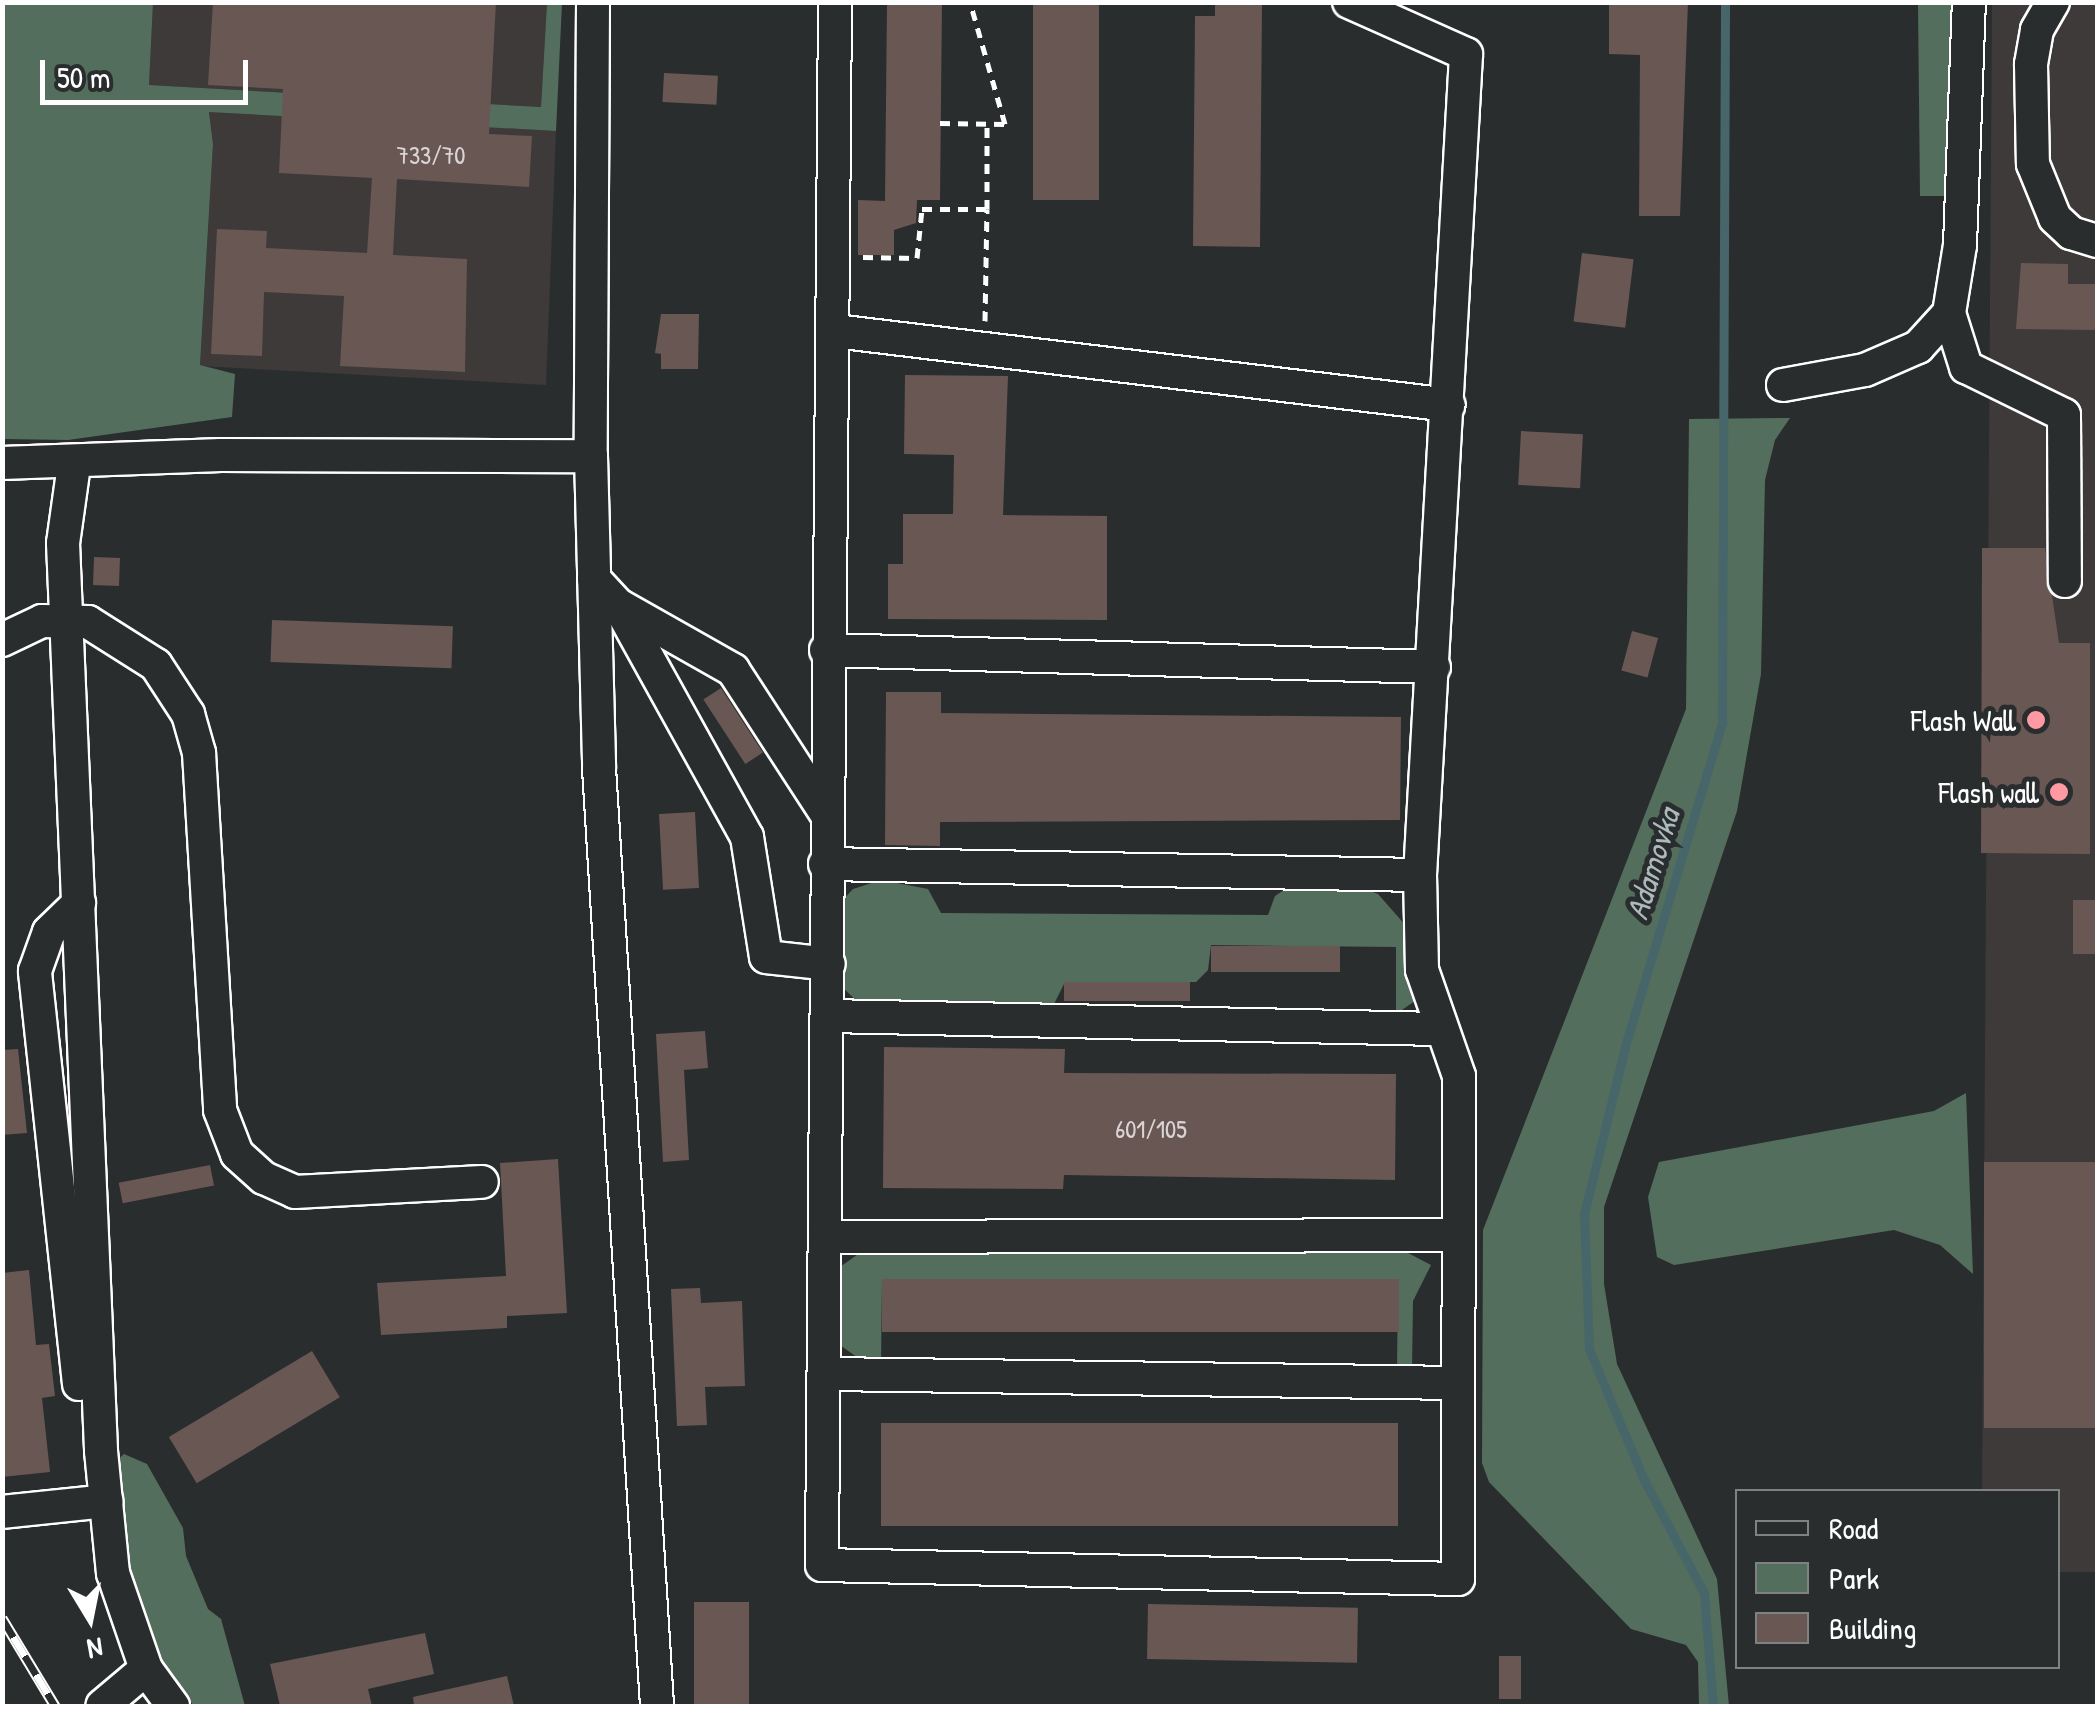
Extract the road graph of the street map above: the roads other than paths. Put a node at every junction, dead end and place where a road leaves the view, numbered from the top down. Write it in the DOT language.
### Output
graph roads {
  1 [pos="592,2"];
  2 [pos="835,2"];
  3 [pos="1349,2"];
  4 [pos="1968,2"];
  5 [pos="2052,2"];
  6 [pos="2098,241"];
  7 [pos="1949,313"];
  8 [pos="835,331"];
  9 [pos="1783,385"];
  10 [pos="1449,405"];
  11 [pos="591,456"];
  12 [pos="2,463"];
  13 [pos="74,465"];
  14 [pos="594,578"];
  15 [pos="2065,580"];
  16 [pos="620,606"];
  17 [pos="68,618"];
  18 [pos="2,640"];
  19 [pos="826,650"];
  20 [pos="1434,667"];
  21 [pos="826,813"];
  22 [pos="826,864"];
  23 [pos="1420,875"];
  24 [pos="80,902"];
  25 [pos="829,964"];
  26 [pos="828,1016"];
  27 [pos="1440,1029"];
  28 [pos="482,1182"];
  29 [pos="1457,1236"];
  30 [pos="829,1237"];
  31 [pos="828,1374"];
  32 [pos="1456,1383"];
  33 [pos="101,1451"];
  34 [pos="106,1501"];
  35 [pos="2,1512"];
  36 [pos="146,1669"];
  37 [pos="102,1706"];
  38 [pos="173,1706"];
  39 [pos="656,1706"];
  1 -- 11 [label="lane"];
  2 -- 8 [label="lane"];
  3 -- 10 [label="lane"];
  4 -- 7 [label="lane"];
  5 -- 6 [label="lane"];
  7 -- 9 [label="lane"];
  7 -- 15 [label="lane"];
  8 -- 10 [label="lane"];
  8 -- 19 [label="lane"];
  10 -- 20 [label="lane"];
  11 -- 13 [label="lane"];
  11 -- 14 [label="lane"];
  12 -- 13 [label="lane"];
  13 -- 17 [label="lane"];
  14 -- 16 [label="lane"];
  14 -- 39 [label="lane"];
  16 -- 21 [label="lane"];
  16 -- 25 [label="lane"];
  17 -- 18 [label="lane"];
  17 -- 24 [label="lane"];
  17 -- 28 [label="lane"];
  19 -- 20 [label="lane"];
  19 -- 21 [label="lane"];
  20 -- 23 [label="lane"];
  21 -- 22 [label="lane"];
  22 -- 23 [label="lane"];
  22 -- 25 [label="lane"];
  23 -- 27 [label="lane"];
  24 -- 33 [label="lane"];
  24 -- 33 [label="lane"];
  25 -- 26 [label="lane"];
  26 -- 27 [label="lane"];
  26 -- 30 [label="lane"];
  27 -- 29 [label="lane"];
  29 -- 30 [label="lane"];
  29 -- 32 [label="lane"];
  30 -- 31 [label="lane"];
  31 -- 32 [label="lane"];
  31 -- 32 [label="lane"];
  33 -- 34 [label="lane"];
  34 -- 35 [label="lane"];
  34 -- 36 [label="lane"];
  36 -- 37 [label="lane"];
  36 -- 38 [label="lane"];
}
